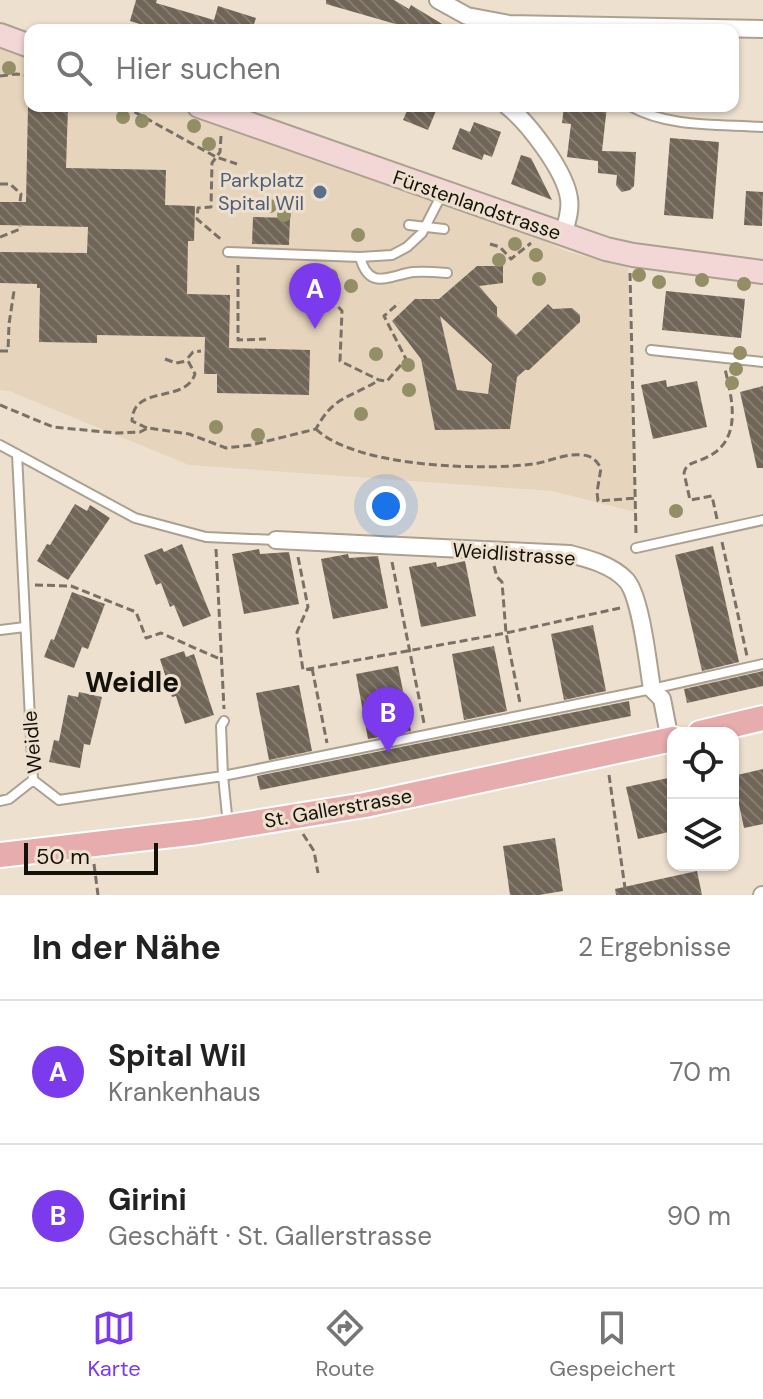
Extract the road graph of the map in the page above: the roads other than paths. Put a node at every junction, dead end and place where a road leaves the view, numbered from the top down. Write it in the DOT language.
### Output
graph roads {
  1 [pos="438,0"];
  2 [pos="466,23"];
  3 [pos="509,24"];
  4 [pos="739,29"];
  5 [pos="763,29"];
  6 [pos="0,35"];
  7 [pos="24,44"];
  8 [pos="216,112"];
  9 [pos="514,112"];
  10 [pos="641,112"];
  11 [pos="763,127"];
  12 [pos="443,193"];
  13 [pos="409,225"];
  14 [pos="427,226"];
  15 [pos="444,229"];
  16 [pos="563,236"];
  17 [pos="233,253"];
  18 [pos="360,257"];
  19 [pos="763,272"];
  20 [pos="447,273"];
  21 [pos="651,350"];
  22 [pos="763,362"];
  23 [pos="0,445"];
  24 [pos="17,454"];
  25 [pos="763,520"];
  26 [pos="276,540"];
  27 [pos="636,548"];
  28 [pos="25,627"];
  29 [pos="0,630"];
  30 [pos="763,664"];
  31 [pos="652,689"];
  32 [pos="763,718"];
  33 [pos="224,721"];
  34 [pos="669,727"];
  35 [pos="725,727"];
  36 [pos="667,740"];
  37 [pos="223,776"];
  38 [pos="33,780"];
  39 [pos="0,801"];
  40 [pos="228,828"];
  41 [pos="0,855"];
  1 -- 2 [label="street"];
  2 -- 3 [label="street"];
  4 -- 5 [label="street"];
  6 -- 7 [label="street"];
  8 -- 12 [label="street, Fürstenlandstrasse"];
  9 -- 16 [label="street"];
  10 -- 11 [label="lane"];
  12 -- 14 [label="lane"];
  12 -- 16 [label="street, Fürstenlandstrasse"];
  13 -- 14 [label="lane"];
  14 -- 15 [label="lane"];
  14 -- 18 [label="lane"];
  16 -- 19 [label="street, Fürstenlandstrasse"];
  17 -- 18 [label="lane"];
  18 -- 20 [label="lane"];
  21 -- 22 [label="lane"];
  23 -- 24 [label="lane"];
  24 -- 26 [label="lane"];
  24 -- 28 [label="lane, Weidle"];
  25 -- 27 [label="lane"];
  26 -- 31 [label="street, Weidlistrasse"];
  28 -- 29 [label="lane"];
  28 -- 38 [label="lane, Weidle"];
  30 -- 31 [label="lane, Weidle"];
  31 -- 34 [label="street, Weidlistrasse"];
  31 -- 37 [label="lane, Weidle"];
  32 -- 35 [label="main road"];
  33 -- 37 [label="lane"];
  36 -- 40 [label="main road, St. Gallerstrasse"];
  37 -- 38 [label="lane, Weidle"];
  37 -- 40 [label="lane"];
  38 -- 39 [label="lane"];
  40 -- 41 [label="main road, St. Gallerstrasse"];
}
